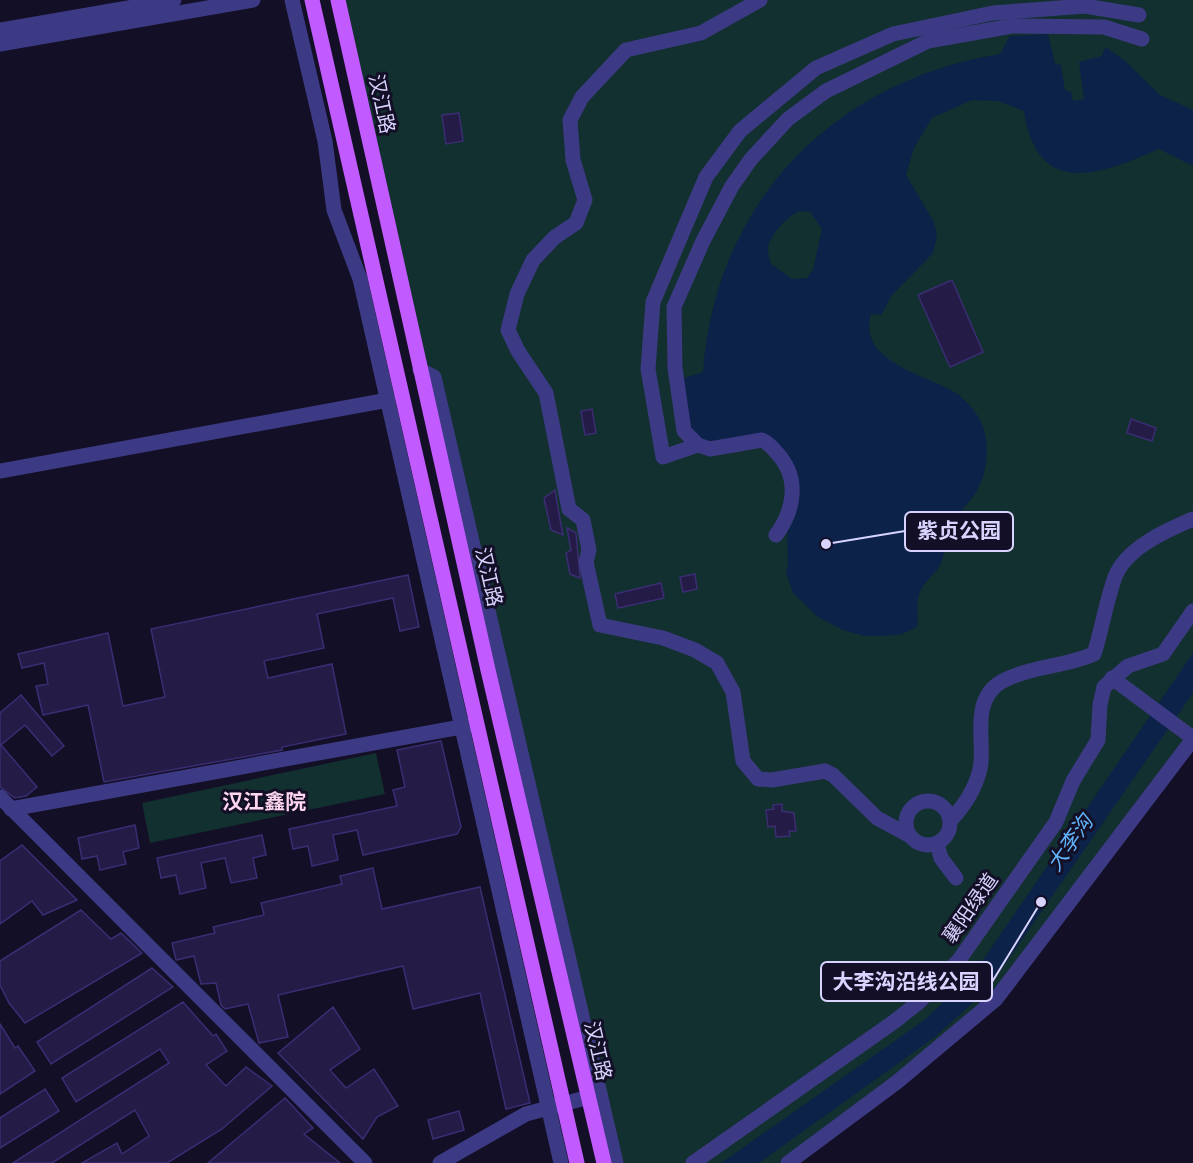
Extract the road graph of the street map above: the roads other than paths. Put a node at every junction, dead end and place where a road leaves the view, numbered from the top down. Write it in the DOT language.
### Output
graph roads {
  1 [pos="174,0"];
  2 [pos="253,0"];
  3 [pos="292,0"];
  4 [pos="312,0"];
  5 [pos="338,0"];
  6 [pos="760,0"];
  7 [pos="1139,15"];
  8 [pos="0,30"];
  9 [pos="1142,39"];
  10 [pos="0,44"];
  11 [pos="388,400"];
  12 [pos="698,445"];
  13 [pos="0,471"];
  14 [pos="1193,519"];
  15 [pos="776,535"];
  16 [pos="1193,611"];
  17 [pos="1112,678"];
  18 [pos="479,723"];
  19 [pos="462,726"];
  20 [pos="1191,737"];
  21 [pos="0,797"];
  22 [pos="11,809"];
  23 [pos="951,820"];
  24 [pos="910,836"];
  25 [pos="937,844"];
  26 [pos="956,878"];
  27 [pos="594,1096"];
  28 [pos="564,1105"];
  29 [pos="549,1108"];
  30 [pos="365,1163"];
  31 [pos="440,1163"];
  32 [pos="561,1163"];
  33 [pos="577,1163"];
  34 [pos="604,1163"];
  35 [pos="616,1163"];
  36 [pos="693,1163"];
  37 [pos="788,1163"];
  1 -- 8 [label="street"];
  2 -- 10 [label="street"];
  3 -- 11 [label="street"];
  4 -- 18 [label="main road"];
  5 -- 27 [label="main road, 汉江路"];
  6 -- 24 [label="street"];
  7 -- 12 [label="street"];
  9 -- 12 [label="street"];
  11 -- 13 [label="street"];
  11 -- 19 [label="street"];
  12 -- 15 [label="street"];
  14 -- 23 [label="street"];
  16 -- 17 [label="street"];
  17 -- 20 [label="street"];
  17 -- 36 [label="street, 襄阳绿道"];
  18 -- 19 [label="street"];
  18 -- 28 [label="main road"];
  19 -- 22 [label="street"];
  19 -- 29 [label="street"];
  20 -- 37 [label="street"];
  21 -- 22 [label="street"];
  22 -- 30 [label="street"];
  23 -- 24 [label="street"];
  23 -- 25 [label="street"];
  24 -- 25 [label="street"];
  25 -- 26 [label="street"];
  27 -- 28 [label="street"];
  27 -- 34 [label="main road, 汉江路"];
  27 -- 35 [label="street"];
  28 -- 29 [label="street"];
  28 -- 33 [label="main road"];
  29 -- 31 [label="street"];
  29 -- 32 [label="street"];
}
